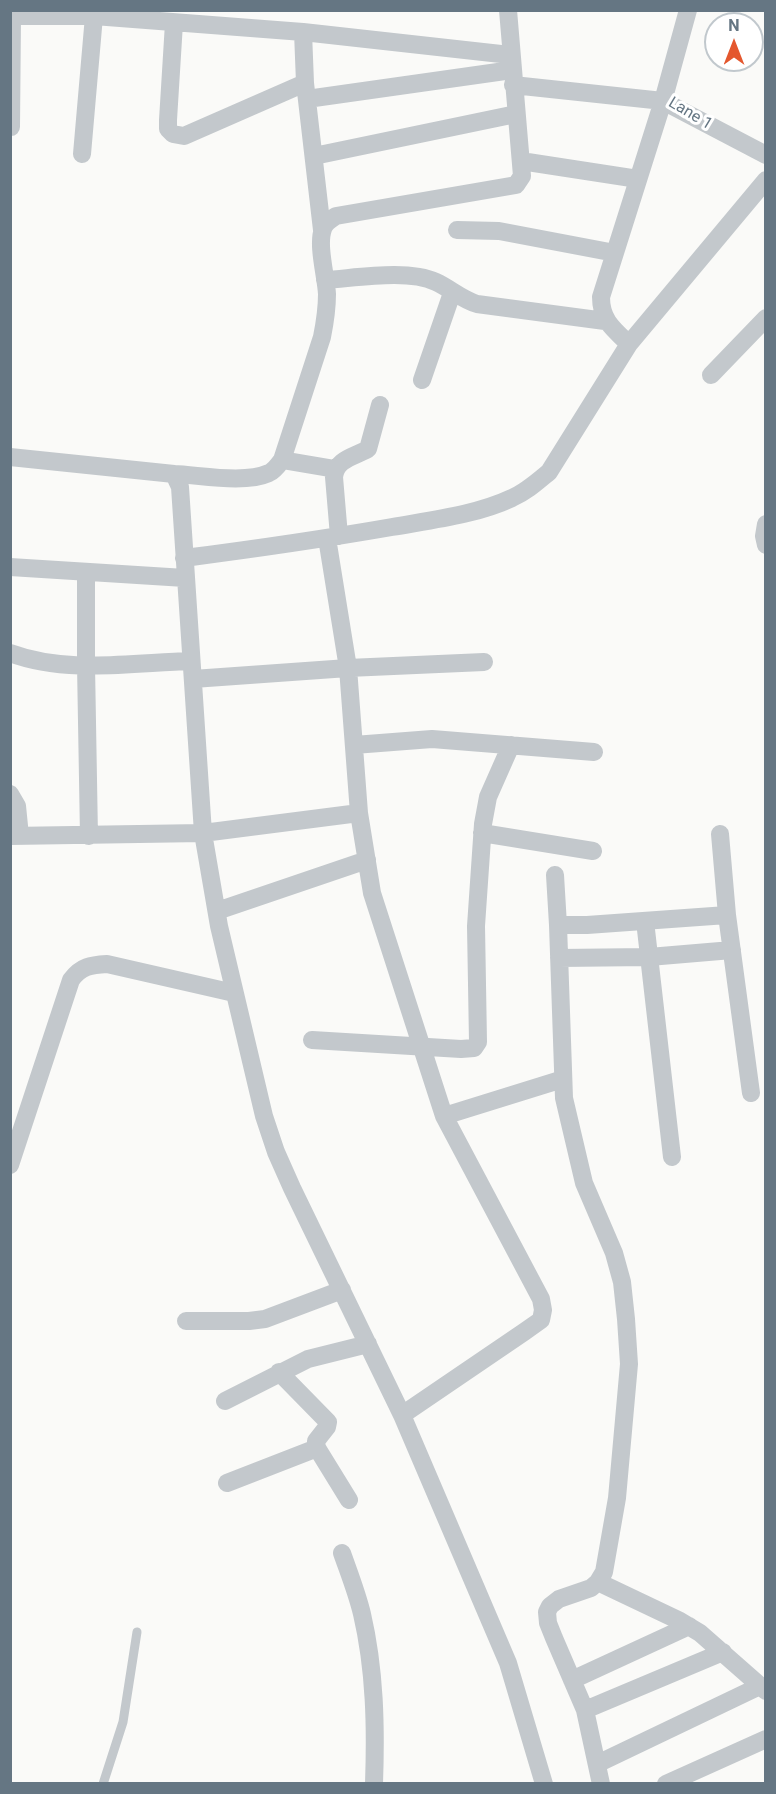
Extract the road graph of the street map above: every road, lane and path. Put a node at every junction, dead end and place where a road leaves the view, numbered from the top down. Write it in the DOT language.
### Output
graph roads {
  1 [pos="508,10"];
  2 [pos="688,10"];
  3 [pos="99,15"];
  4 [pos="11,16"];
  5 [pos="174,22"];
  6 [pos="303,32"];
  7 [pos="512,70"];
  8 [pos="306,91"];
  9 [pos="663,101"];
  10 [pos="516,114"];
  11 [pos="11,127"];
  12 [pos="82,154"];
  13 [pos="765,155"];
  14 [pos="314,156"];
  15 [pos="520,161"];
  16 [pos="638,179"];
  17 [pos="765,180"];
  18 [pos="322,230"];
  19 [pos="457,230"];
  20 [pos="615,253"];
  21 [pos="325,280"];
  22 [pos="452,293"];
  23 [pos="765,318"];
  24 [pos="605,321"];
  25 [pos="629,344"];
  26 [pos="711,375"];
  27 [pos="422,380"];
  28 [pos="380,405"];
  29 [pos="10,457"];
  30 [pos="282,460"];
  31 [pos="335,469"];
  32 [pos="174,474"];
  33 [pos="765,525"];
  34 [pos="333,537"];
  35 [pos="765,545"];
  36 [pos="184,558"];
  37 [pos="10,567"];
  38 [pos="86,572"];
  39 [pos="185,578"];
  40 [pos="10,653"];
  41 [pos="484,662"];
  42 [pos="86,665"];
  43 [pos="348,668"];
  44 [pos="192,670"];
  45 [pos="354,745"];
  46 [pos="511,745"];
  47 [pos="594,752"];
  48 [pos="10,794"];
  49 [pos="359,813"];
  50 [pos="203,833"];
  51 [pos="482,833"];
  52 [pos="720,834"];
  53 [pos="15,836"];
  54 [pos="89,836"];
  55 [pos="593,851"];
  56 [pos="367,860"];
  57 [pos="555,875"];
  58 [pos="216,911"];
  59 [pos="727,915"];
  60 [pos="645,921"];
  61 [pos="558,925"];
  62 [pos="732,950"];
  63 [pos="650,957"];
  64 [pos="559,958"];
  65 [pos="234,993"];
  66 [pos="312,1040"];
  67 [pos="421,1046"];
  68 [pos="563,1079"];
  69 [pos="751,1093"];
  70 [pos="444,1116"];
  71 [pos="672,1156"];
  72 [pos="10,1165"];
  73 [pos="342,1290"];
  74 [pos="186,1321"];
  75 [pos="368,1344"];
  76 [pos="279,1372"];
  77 [pos="225,1401"];
  78 [pos="402,1415"];
  79 [pos="317,1448"];
  80 [pos="227,1483"];
  81 [pos="349,1500"];
  82 [pos="342,1553"];
  83 [pos="598,1582"];
  84 [pos="689,1626"];
  85 [pos="137,1632"];
  86 [pos="723,1652"];
  87 [pos="572,1680"];
  88 [pos="763,1689"];
  89 [pos="585,1710"];
  90 [pos="765,1739"];
  91 [pos="597,1764"];
  92 [pos="103,1784"];
  93 [pos="374,1784"];
  94 [pos="544,1784"];
  95 [pos="601,1784"];
  96 [pos="666,1784"];
  1 -- 7 [label="street"];
  2 -- 9 [label="street, Lane 1"];
  3 -- 4 [label="street"];
  3 -- 5 [label="street"];
  3 -- 12 [label="street"];
  4 -- 11 [label="street"];
  5 -- 6 [label="street"];
  5 -- 8 [label="street"];
  6 -- 7 [label="street"];
  6 -- 8 [label="street"];
  7 -- 8 [label="street"];
  7 -- 9 [label="street"];
  7 -- 10 [label="street"];
  8 -- 14 [label="street"];
  9 -- 13 [label="street, Lane 1"];
  9 -- 16 [label="street"];
  10 -- 14 [label="street"];
  10 -- 15 [label="street"];
  14 -- 18 [label="street"];
  15 -- 16 [label="street"];
  15 -- 18 [label="street"];
  16 -- 20 [label="street"];
  17 -- 25 [label="street"];
  18 -- 21 [label="street"];
  19 -- 20 [label="street"];
  20 -- 24 [label="street"];
  21 -- 22 [label="street"];
  21 -- 30 [label="street"];
  22 -- 24 [label="street"];
  22 -- 27 [label="street"];
  23 -- 26 [label="street"];
  24 -- 25 [label="street"];
  25 -- 34 [label="street"];
  28 -- 31 [label="street"];
  29 -- 32 [label="street"];
  30 -- 31 [label="street"];
  30 -- 32 [label="street"];
  31 -- 34 [label="street"];
  32 -- 36 [label="street"];
  33 -- 35 [label="street"];
  34 -- 36 [label="street"];
  34 -- 43 [label="street"];
  36 -- 39 [label="street"];
  37 -- 38 [label="street"];
  38 -- 39 [label="street"];
  38 -- 42 [label="street"];
  39 -- 44 [label="street"];
  40 -- 42 [label="street"];
  41 -- 43 [label="street"];
  42 -- 44 [label="street"];
  42 -- 54 [label="street"];
  43 -- 44 [label="street"];
  43 -- 45 [label="street"];
  44 -- 50 [label="street"];
  45 -- 46 [label="street"];
  45 -- 49 [label="street"];
  46 -- 47 [label="street"];
  46 -- 51 [label="street"];
  48 -- 53 [label="street"];
  49 -- 50 [label="street"];
  49 -- 56 [label="street"];
  50 -- 54 [label="street"];
  50 -- 58 [label="street"];
  51 -- 55 [label="street"];
  51 -- 67 [label="street"];
  52 -- 59 [label="street"];
  53 -- 54 [label="street"];
  56 -- 58 [label="street"];
  56 -- 67 [label="street"];
  57 -- 61 [label="street"];
  58 -- 65 [label="street"];
  59 -- 60 [label="street"];
  59 -- 62 [label="street"];
  60 -- 61 [label="street"];
  60 -- 63 [label="street"];
  61 -- 64 [label="street"];
  62 -- 63 [label="street"];
  62 -- 69 [label="street"];
  63 -- 64 [label="street"];
  63 -- 71 [label="street"];
  64 -- 68 [label="street"];
  65 -- 72 [label="street"];
  65 -- 73 [label="street"];
  66 -- 67 [label="street"];
  67 -- 70 [label="street"];
  68 -- 70 [label="street"];
  68 -- 83 [label="street"];
  70 -- 78 [label="street"];
  73 -- 74 [label="street"];
  73 -- 75 [label="street"];
  75 -- 76 [label="street"];
  75 -- 78 [label="street"];
  76 -- 77 [label="street"];
  76 -- 79 [label="street"];
  78 -- 94 [label="street"];
  79 -- 80 [label="street"];
  79 -- 81 [label="street"];
  82 -- 93 [label="street"];
  83 -- 84 [label="street"];
  83 -- 87 [label="street"];
  84 -- 86 [label="street"];
  84 -- 87 [label="street"];
  85 -- 92 [label="lane"];
  86 -- 88 [label="street"];
  86 -- 89 [label="street"];
  87 -- 89 [label="street"];
  88 -- 91 [label="street"];
  89 -- 91 [label="street"];
  90 -- 96 [label="street"];
  91 -- 95 [label="street"];
}
